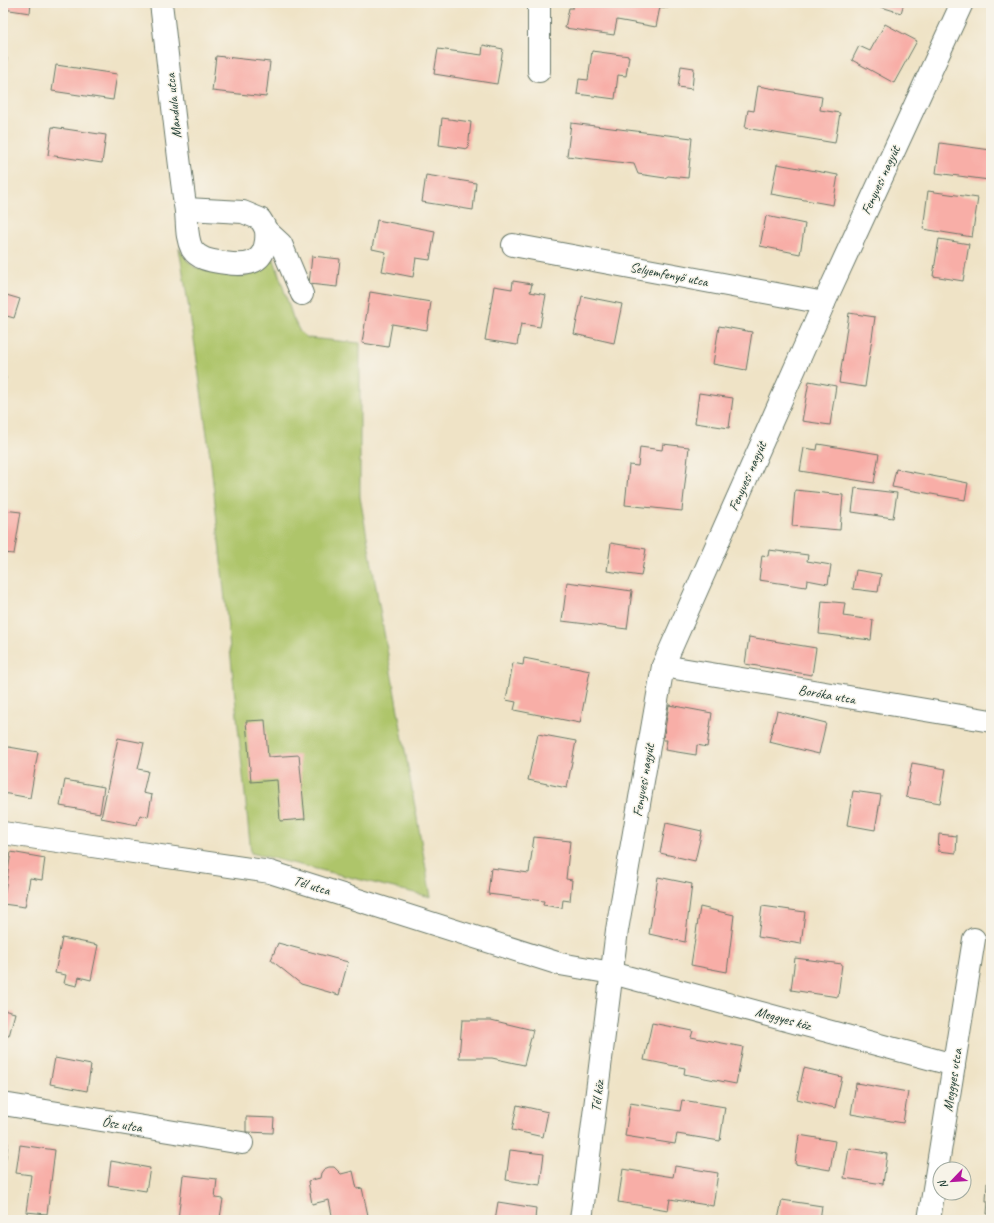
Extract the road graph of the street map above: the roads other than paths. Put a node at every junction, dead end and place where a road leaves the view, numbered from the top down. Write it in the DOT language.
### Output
graph roads {
  1 [pos="161,3"];
  2 [pos="539,3"];
  3 [pos="962,3"];
  4 [pos="539,71"];
  5 [pos="186,209"];
  6 [pos="267,231"];
  7 [pos="514,245"];
  8 [pos="302,294"];
  9 [pos="824,303"];
  10 [pos="663,666"];
  11 [pos="991,721"];
  12 [pos="3,833"];
  13 [pos="974,939"];
  14 [pos="612,973"];
  15 [pos="954,1065"];
  16 [pos="3,1104"];
  17 [pos="242,1143"];
  18 [pos="581,1220"];
  19 [pos="929,1220"];
  1 -- 5 [label="street, Mandula utca"];
  2 -- 4 [label="street"];
  3 -- 9 [label="street, Fenyvesi nagyút"];
  5 -- 6 [label="street"];
  5 -- 6 [label="street, Mandula utca"];
  6 -- 8 [label="street"];
  7 -- 9 [label="street, Selyemfenyő utca"];
  9 -- 10 [label="street, Fenyvesi nagyút"];
  10 -- 11 [label="street, Boróka utca"];
  10 -- 14 [label="street, Fenyvesi nagyút"];
  12 -- 14 [label="street, Tél utca"];
  13 -- 15 [label="street, Meggyes utca"];
  14 -- 15 [label="street, Meggyes köz"];
  14 -- 18 [label="street, Tél köz"];
  15 -- 19 [label="street, Meggyes utca"];
  16 -- 17 [label="street, Ősz utca"];
}
